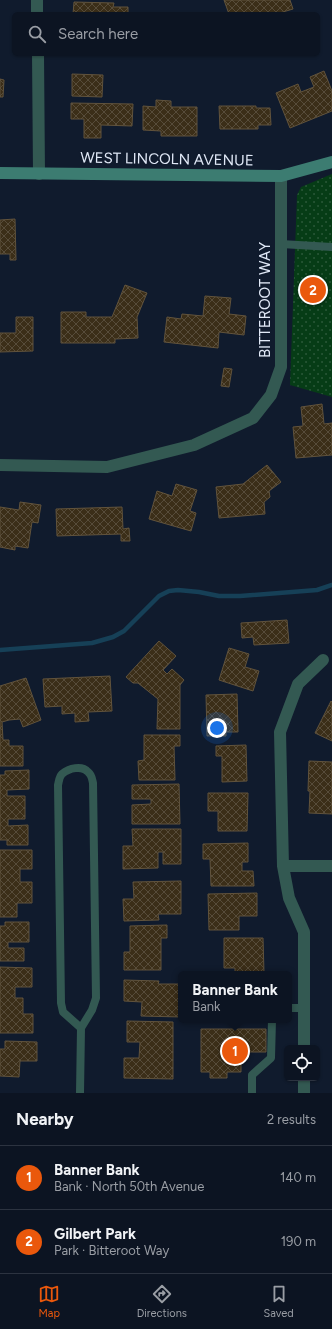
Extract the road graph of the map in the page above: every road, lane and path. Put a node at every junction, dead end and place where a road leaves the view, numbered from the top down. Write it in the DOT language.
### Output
graph roads {
  1 [pos="37,0"];
  2 [pos="37,12"];
  3 [pos="38,56"];
  4 [pos="332,162"];
  5 [pos="0,173"];
  6 [pos="39,174"];
  7 [pos="281,176"];
  8 [pos="281,244"];
  9 [pos="332,247"];
  10 [pos="0,465"];
  11 [pos="323,660"];
  12 [pos="283,866"];
  13 [pos="332,866"];
  14 [pos="292,1008"];
  15 [pos="304,1008"];
  16 [pos="272,1023"];
  17 [pos="81,1028"];
  18 [pos="304,1045"];
  19 [pos="304,1081"];
  20 [pos="80,1093"];
  21 [pos="252,1093"];
  22 [pos="304,1093"];
  1 -- 2 [label="street"];
  3 -- 6 [label="street"];
  4 -- 7 [label="street, WEST LINCOLN AVENUE"];
  5 -- 6 [label="street, WEST LINCOLN AVENUE"];
  6 -- 7 [label="street, WEST LINCOLN AVENUE"];
  7 -- 8 [label="street, BITTEROOT WAY"];
  8 -- 9 [label="lane"];
  8 -- 10 [label="street, BITTEROOT WAY"];
  11 -- 12 [label="street"];
  12 -- 13 [label="street"];
  12 -- 15 [label="street"];
  14 -- 15 [label="lane"];
  15 -- 18 [label="street"];
  16 -- 21 [label="lane"];
  17 -- 17 [label="lane"];
  17 -- 20 [label="lane"];
  19 -- 22 [label="street"];
}
